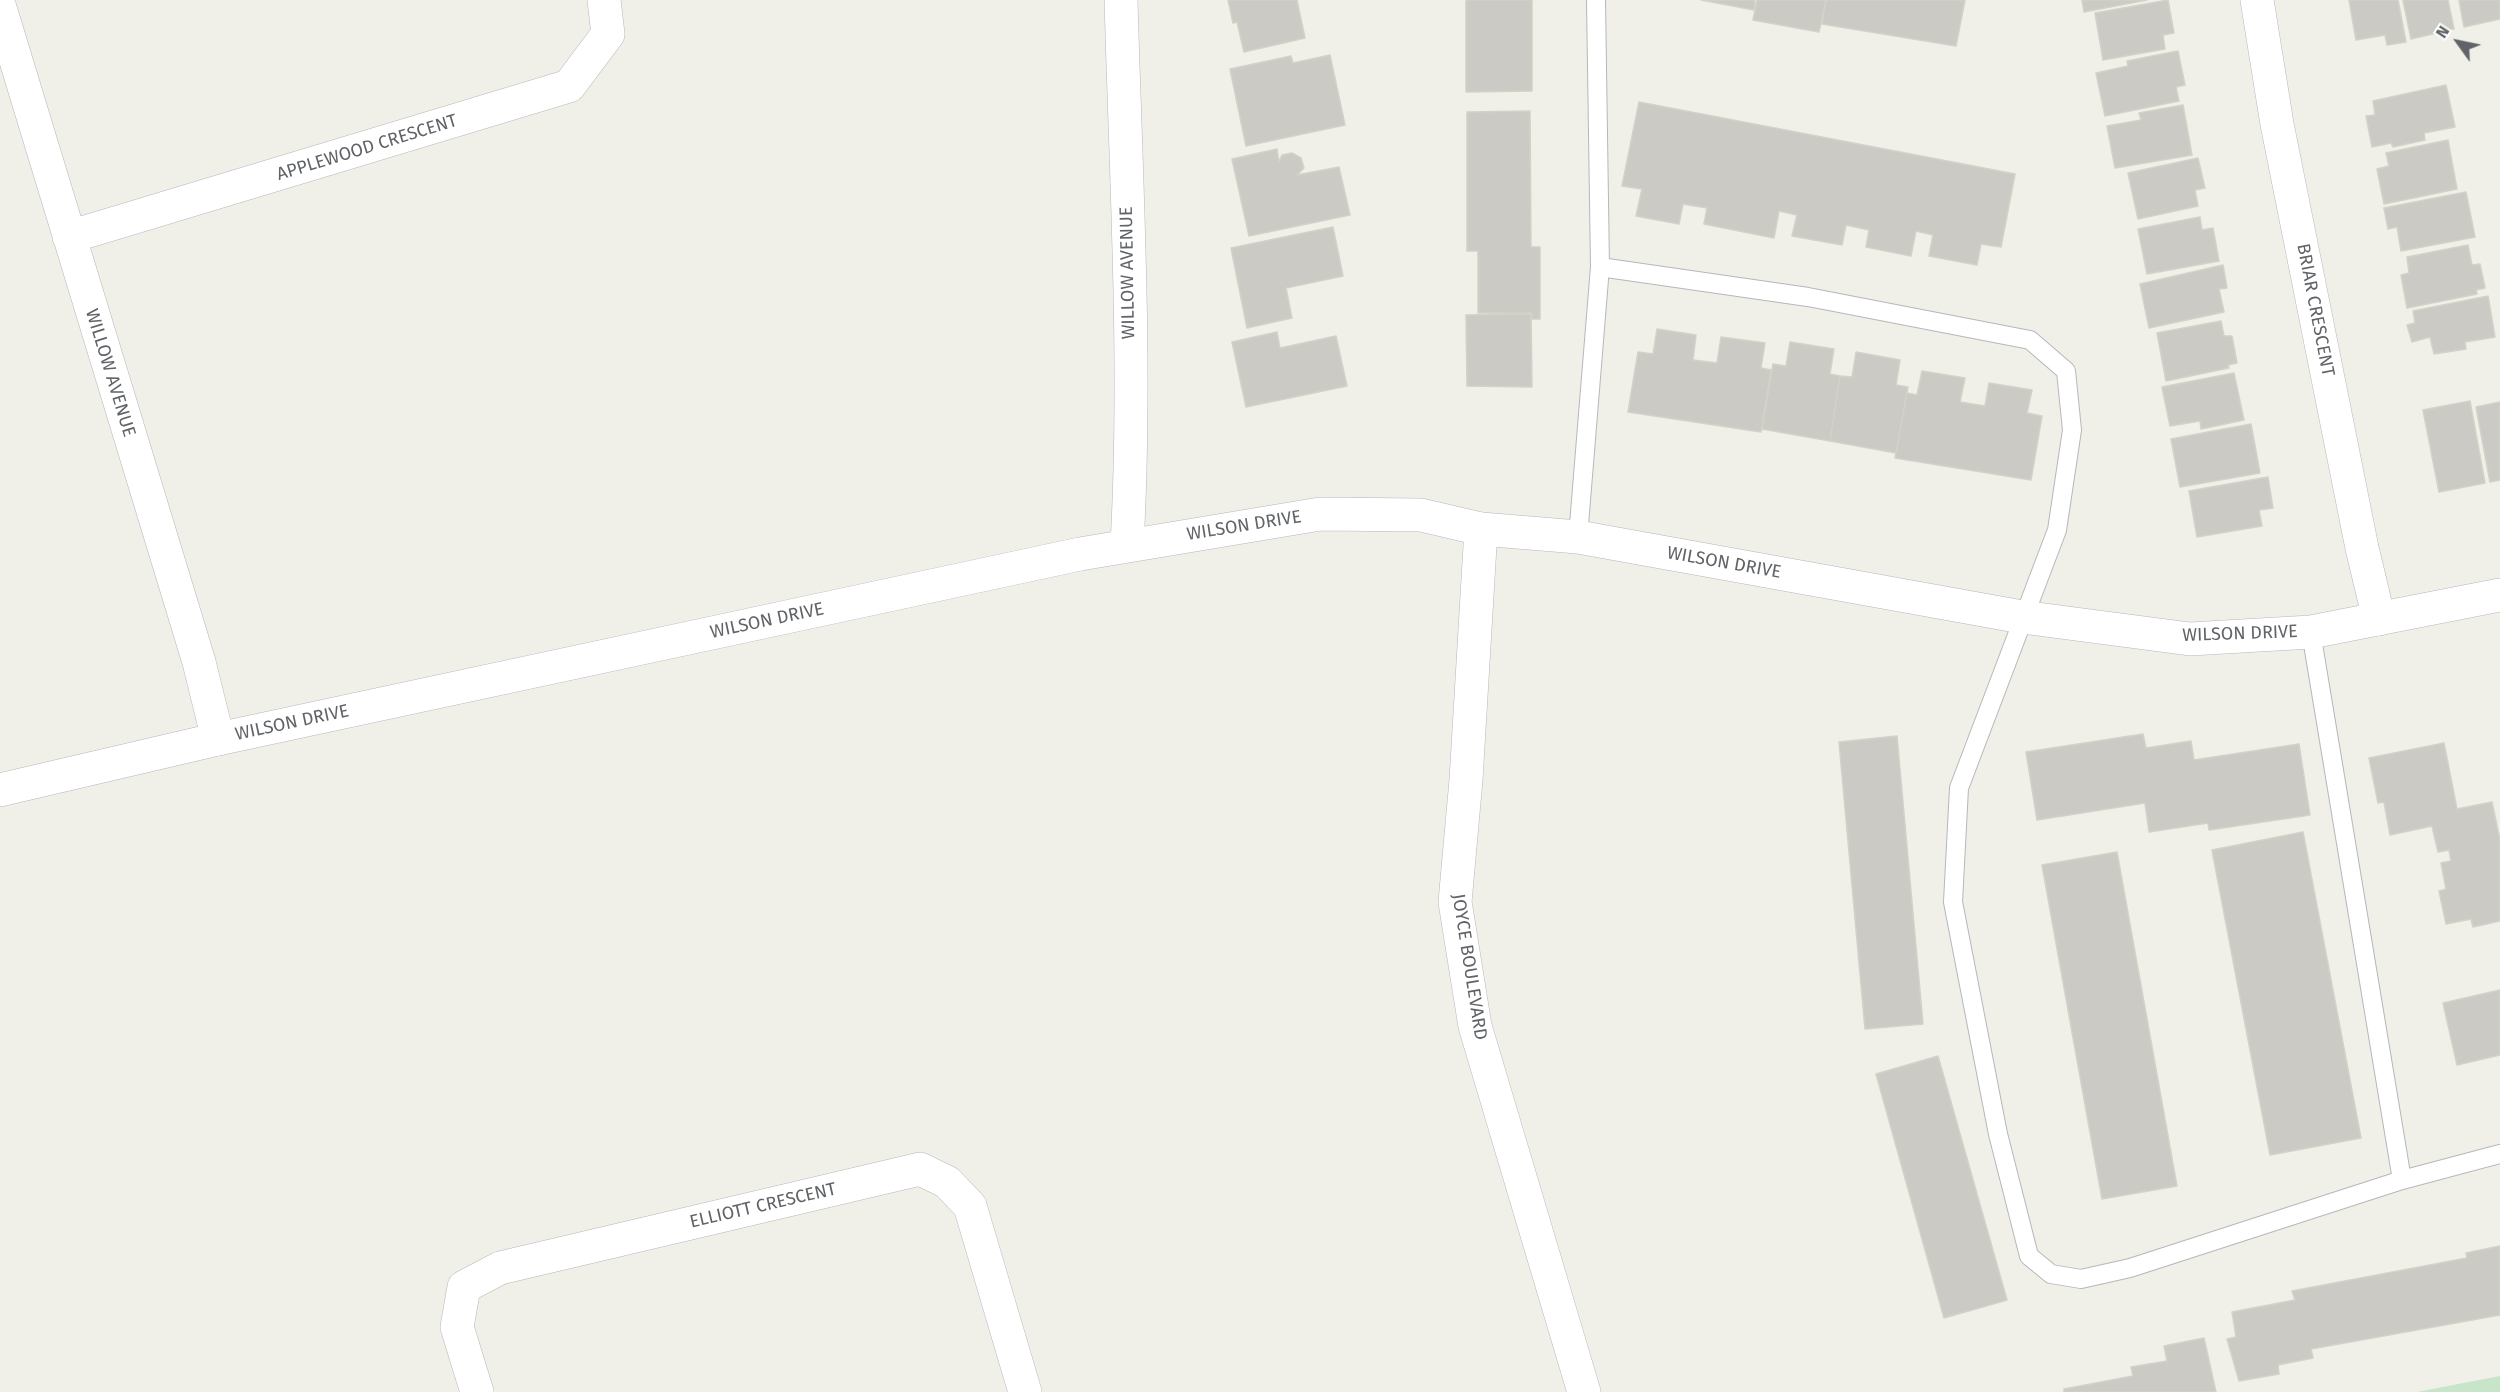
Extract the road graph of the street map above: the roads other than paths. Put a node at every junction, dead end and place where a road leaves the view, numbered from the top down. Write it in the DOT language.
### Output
graph roads {
  1 [pos="603,0"];
  2 [pos="1121,0"];
  3 [pos="1596,0"];
  4 [pos="2257,0"];
  5 [pos="0,8"];
  6 [pos="69,237"];
  7 [pos="1600,267"];
  8 [pos="1481,529"];
  9 [pos="1578,537"];
  10 [pos="1127,545"];
  11 [pos="2500,595"];
  12 [pos="2022,617"];
  13 [pos="2379,619"];
  14 [pos="2311,632"];
  15 [pos="218,739"];
  16 [pos="0,790"];
  17 [pos="2500,1154"];
  18 [pos="2402,1180"];
  19 [pos="477,1392"];
  20 [pos="1025,1392"];
  21 [pos="1584,1392"];
  1 -- 6 [label="street, APPLEWOOD CRESCENT"];
  2 -- 10 [label="street, WILLOW AVENUE"];
  3 -- 7 [label="lane"];
  4 -- 13 [label="street, BRIAR CRESCENT"];
  5 -- 6 [label="street, WILLOW AVENUE"];
  6 -- 15 [label="street, WILLOW AVENUE"];
  7 -- 9 [label="lane"];
  7 -- 12 [label="lane"];
  8 -- 9 [label="street, WILSON DRIVE"];
  8 -- 10 [label="street, WILSON DRIVE"];
  8 -- 21 [label="street, JOYCE BOULEVARD"];
  9 -- 12 [label="street, WILSON DRIVE"];
  10 -- 15 [label="street, WILSON DRIVE"];
  11 -- 13 [label="street, WILSON DRIVE"];
  12 -- 14 [label="street, WILSON DRIVE"];
  12 -- 18 [label="lane"];
  13 -- 14 [label="street, WILSON DRIVE"];
  14 -- 18 [label="lane"];
  15 -- 16 [label="street, WILSON DRIVE"];
  17 -- 18 [label="lane"];
  19 -- 20 [label="street, ELLIOTT CRESCENT"];
}
